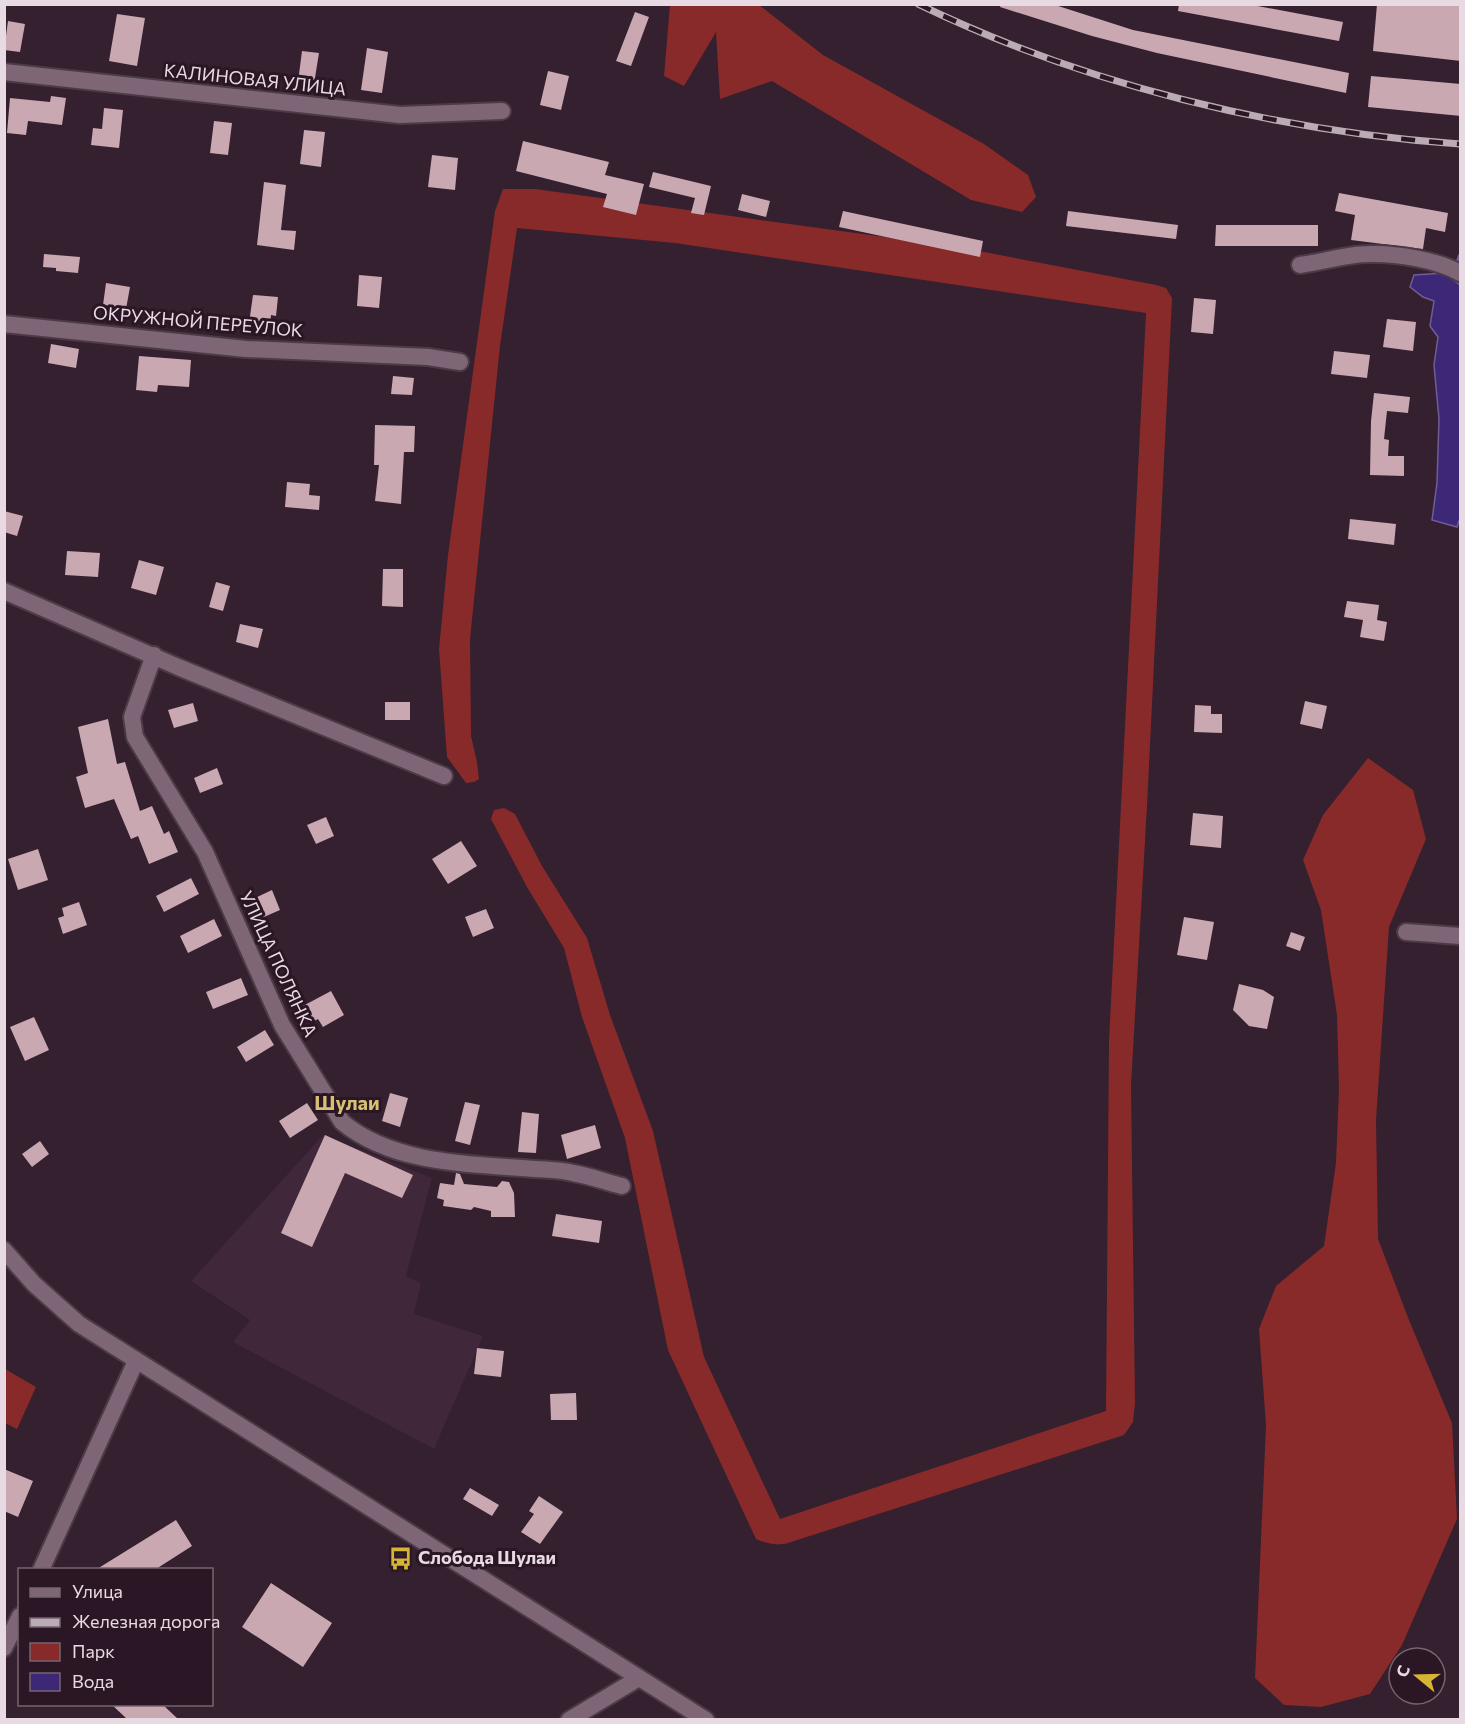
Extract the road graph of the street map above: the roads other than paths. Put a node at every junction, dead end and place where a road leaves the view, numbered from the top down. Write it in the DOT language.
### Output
graph roads {
  1 [pos="4,72"];
  2 [pos="502,111"];
  3 [pos="1300,265"];
  4 [pos="1461,273"];
  5 [pos="4,324"];
  6 [pos="460,362"];
  7 [pos="4,591"];
  8 [pos="154,655"];
  9 [pos="444,776"];
  10 [pos="1406,932"];
  11 [pos="1461,936"];
  12 [pos="622,1186"];
  13 [pos="4,1250"];
  14 [pos="136,1361"];
  15 [pos="41,1568"];
  16 [pos="18,1620"];
  17 [pos="4,1648"];
  18 [pos="639,1678"];
  19 [pos="569,1719"];
  20 [pos="706,1719"];
  1 -- 2 [label="street, КАЛИНОВАЯ УЛИЦА"];
  3 -- 4 [label="street"];
  5 -- 6 [label="street, ОКРУЖНОЙ ПЕРЕУЛОК"];
  7 -- 8 [label="street"];
  8 -- 9 [label="street"];
  8 -- 12 [label="street, УЛИЦА ПОЛЯНКА"];
  10 -- 11 [label="street"];
  13 -- 14 [label="street"];
  14 -- 15 [label="street"];
  14 -- 18 [label="street"];
  16 -- 17 [label="street"];
  18 -- 19 [label="street"];
  18 -- 20 [label="street"];
}
